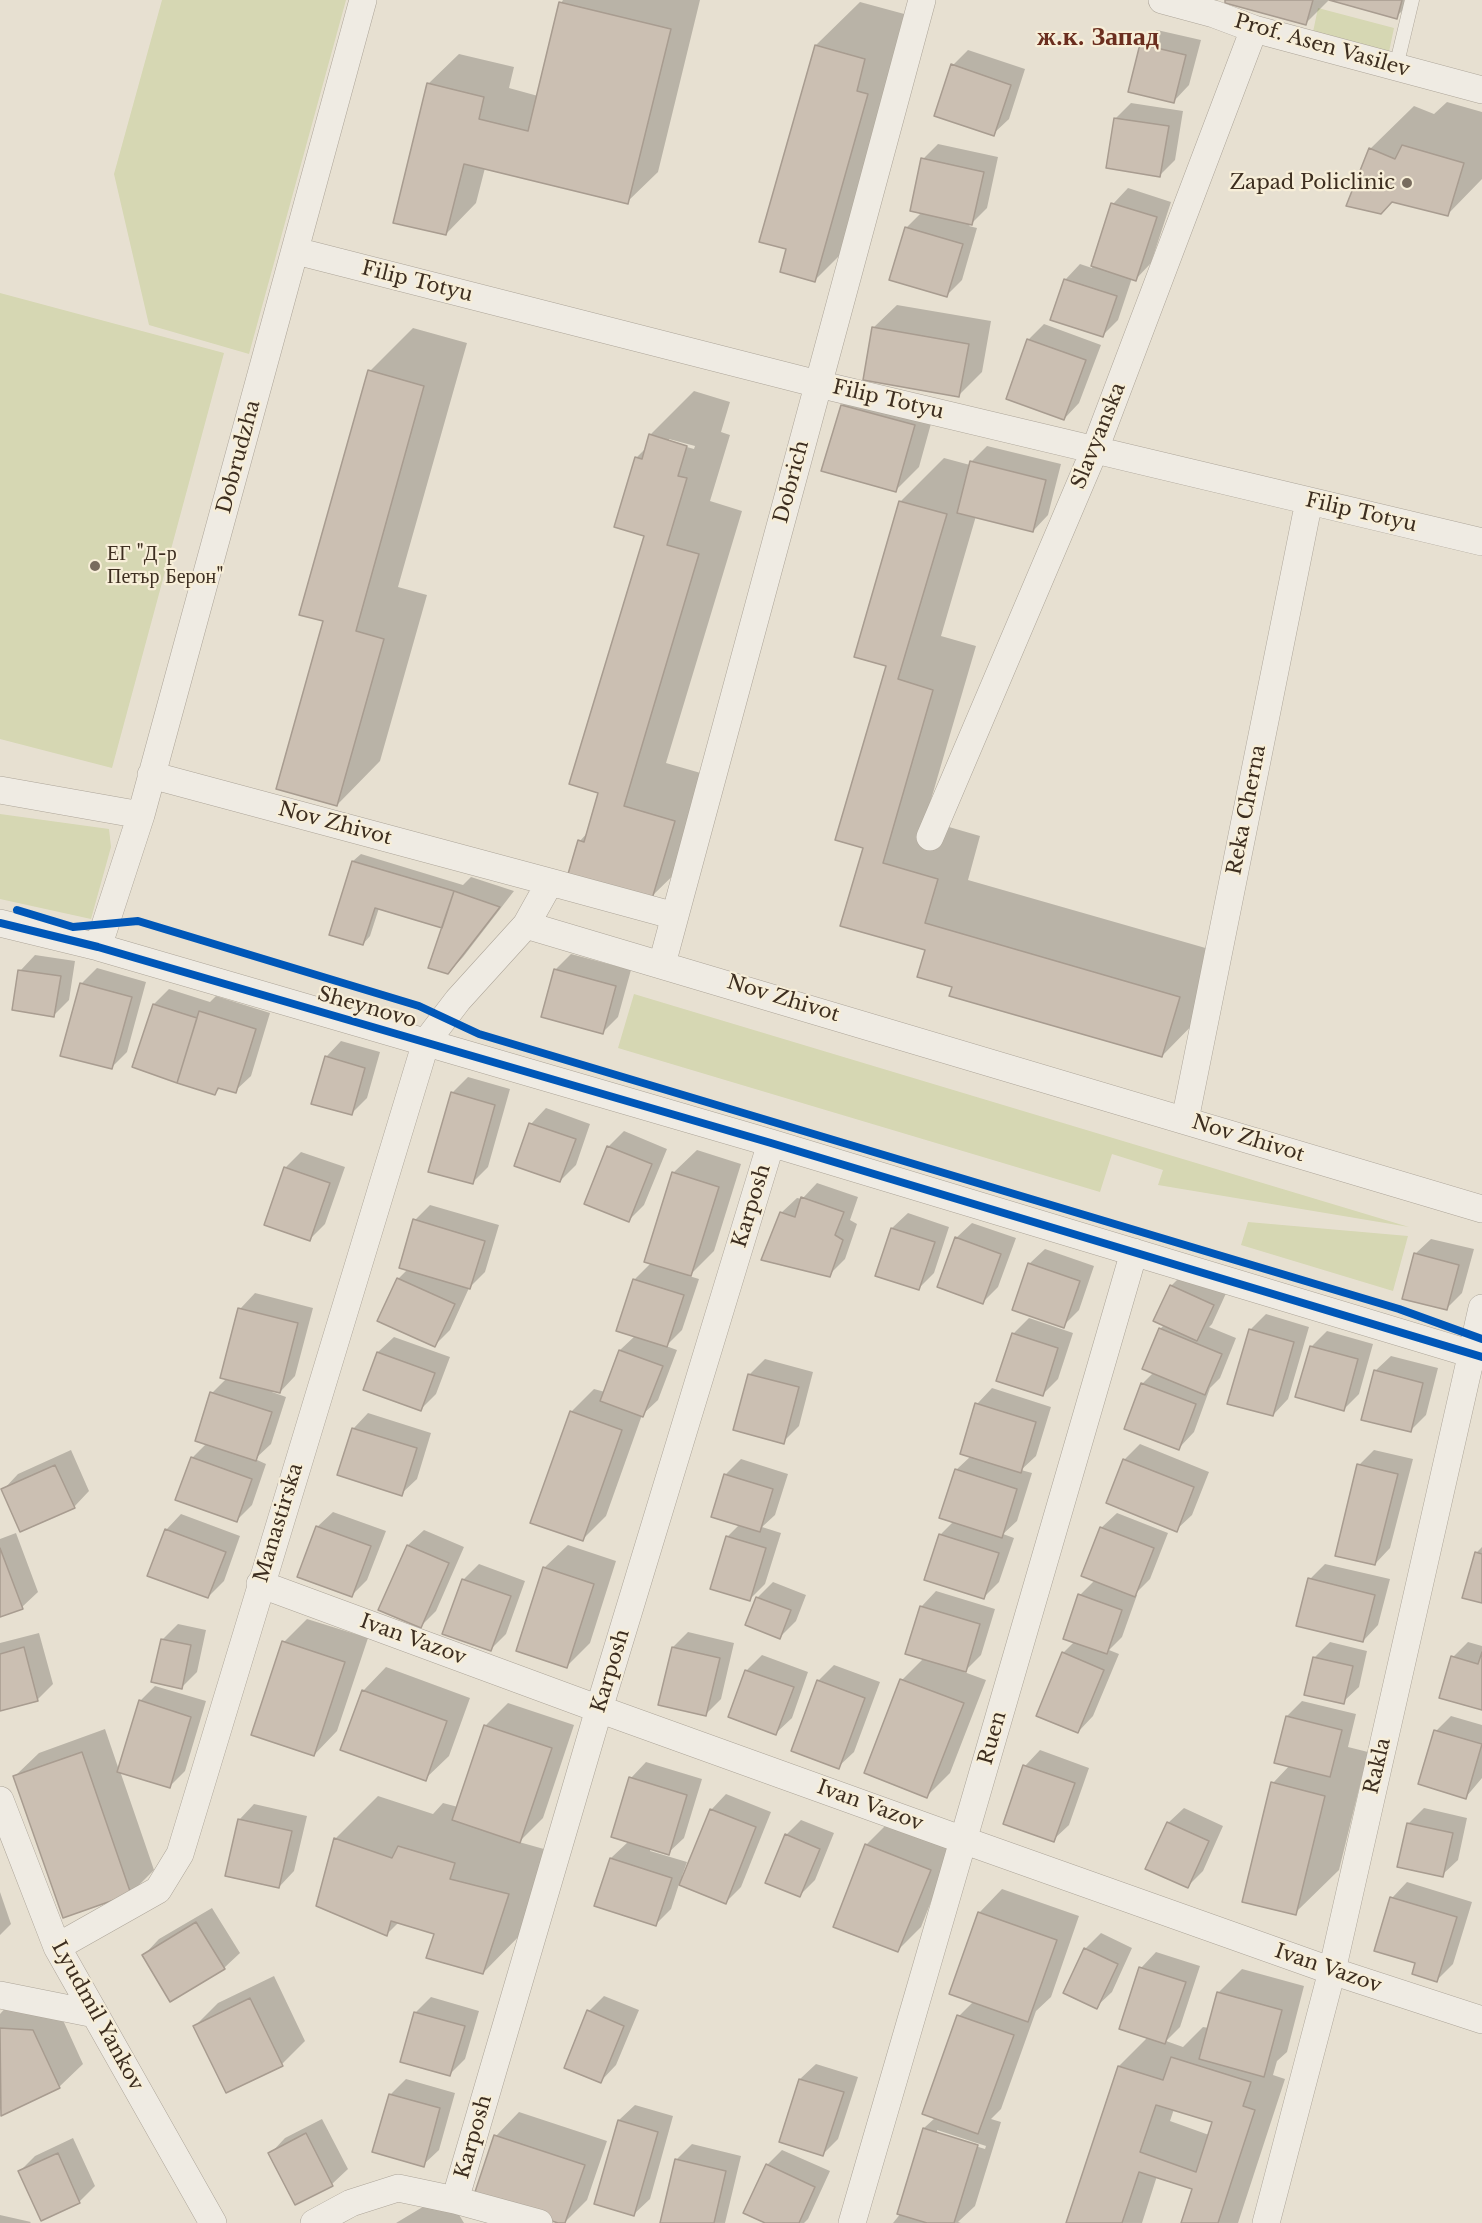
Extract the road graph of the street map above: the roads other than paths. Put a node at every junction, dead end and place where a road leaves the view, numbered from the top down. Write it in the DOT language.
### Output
graph roads {
  1 [pos="363,0"];
  2 [pos="922,0"];
  3 [pos="1162,0"];
  4 [pos="1412,0"];
  5 [pos="1254,29"];
  6 [pos="1396,67"];
  7 [pos="1482,90"];
  8 [pos="296,251"];
  9 [pos="818,384"];
  10 [pos="1095,449"];
  11 [pos="1309,501"];
  12 [pos="1482,542"];
  13 [pos="151,775"];
  14 [pos="0,790"];
  15 [pos="141,815"];
  16 [pos="930,837"];
  17 [pos="550,882"];
  18 [pos="675,916"];
  19 [pos="0,923"];
  20 [pos="526,924"];
  21 [pos="98,947"];
  22 [pos="662,964"];
  23 [pos="426,1042"];
  24 [pos="1185,1120"];
  25 [pos="771,1143"];
  26 [pos="1482,1209"];
  27 [pos="1134,1252"];
  28 [pos="1482,1308"];
  29 [pos="1477,1356"];
  30 [pos="261,1584"];
  31 [pos="599,1709"];
  32 [pos="0,1800"];
  33 [pos="963,1840"];
  34 [pos="57,1947"];
  35 [pos="1332,1971"];
  36 [pos="0,1995"];
  37 [pos="95,2014"];
  38 [pos="1482,2020"];
  39 [pos="455,2200"];
  40 [pos="213,2223"];
  41 [pos="314,2223"];
  42 [pos="539,2223"];
  43 [pos="852,2223"];
  44 [pos="1266,2223"];
  1 -- 8 [label="street, Dobrudzha"];
  2 -- 9 [label="street, Dobrich"];
  3 -- 5 [label="street, Prof. Asen Vasilev"];
  4 -- 6 [label="lane"];
  5 -- 6 [label="street, Prof. Asen Vasilev"];
  5 -- 10 [label="street, Slavyanska"];
  6 -- 7 [label="street, Prof. Asen Vasilev"];
  8 -- 9 [label="street, Filip Totyu"];
  8 -- 13 [label="street, Dobrudzha"];
  9 -- 10 [label="street, Filip Totyu"];
  9 -- 18 [label="street, Dobrich"];
  10 -- 11 [label="street, Filip Totyu"];
  10 -- 16 [label="street, Slavyanska"];
  11 -- 12 [label="street, Filip Totyu"];
  11 -- 24 [label="street, Reka Cherna"];
  13 -- 15 [label="street, Dobrudzha"];
  13 -- 17 [label="street, Nov Zhivot"];
  14 -- 15 [label="street"];
  15 -- 21 [label="street, Dobrudzha"];
  17 -- 18 [label="street, Nov Zhivot"];
  17 -- 20 [label="street"];
  18 -- 22 [label="street, Dobrich"];
  19 -- 21 [label="street, Sheynovo"];
  20 -- 22 [label="street, Nov Zhivot"];
  20 -- 23 [label="street"];
  21 -- 23 [label="street, Sheynovo"];
  22 -- 24 [label="street, Nov Zhivot"];
  23 -- 25 [label="street, Sheynovo"];
  23 -- 30 [label="street, Manastirska"];
  24 -- 26 [label="street, Nov Zhivot"];
  25 -- 27 [label="street, Sheynovo"];
  25 -- 31 [label="street, Karposh"];
  27 -- 29 [label="street, Sheynovo"];
  27 -- 33 [label="street, Ruen"];
  28 -- 29 [label="street, Rakla"];
  29 -- 35 [label="street, Rakla"];
  30 -- 31 [label="street, Ivan Vazov"];
  30 -- 34 [label="street, Manastirska"];
  31 -- 33 [label="street, Ivan Vazov"];
  31 -- 39 [label="street, Karposh"];
  32 -- 34 [label="street, Lyudmil Yankov"];
  33 -- 35 [label="street, Ivan Vazov"];
  33 -- 43 [label="street, Ruen"];
  34 -- 37 [label="street, Lyudmil Yankov"];
  35 -- 38 [label="street, Ivan Vazov"];
  35 -- 44 [label="street, Rakla"];
  36 -- 37 [label="street"];
  37 -- 40 [label="street, Lyudmil Yankov"];
  39 -- 41 [label="street"];
  39 -- 42 [label="street"];
}
